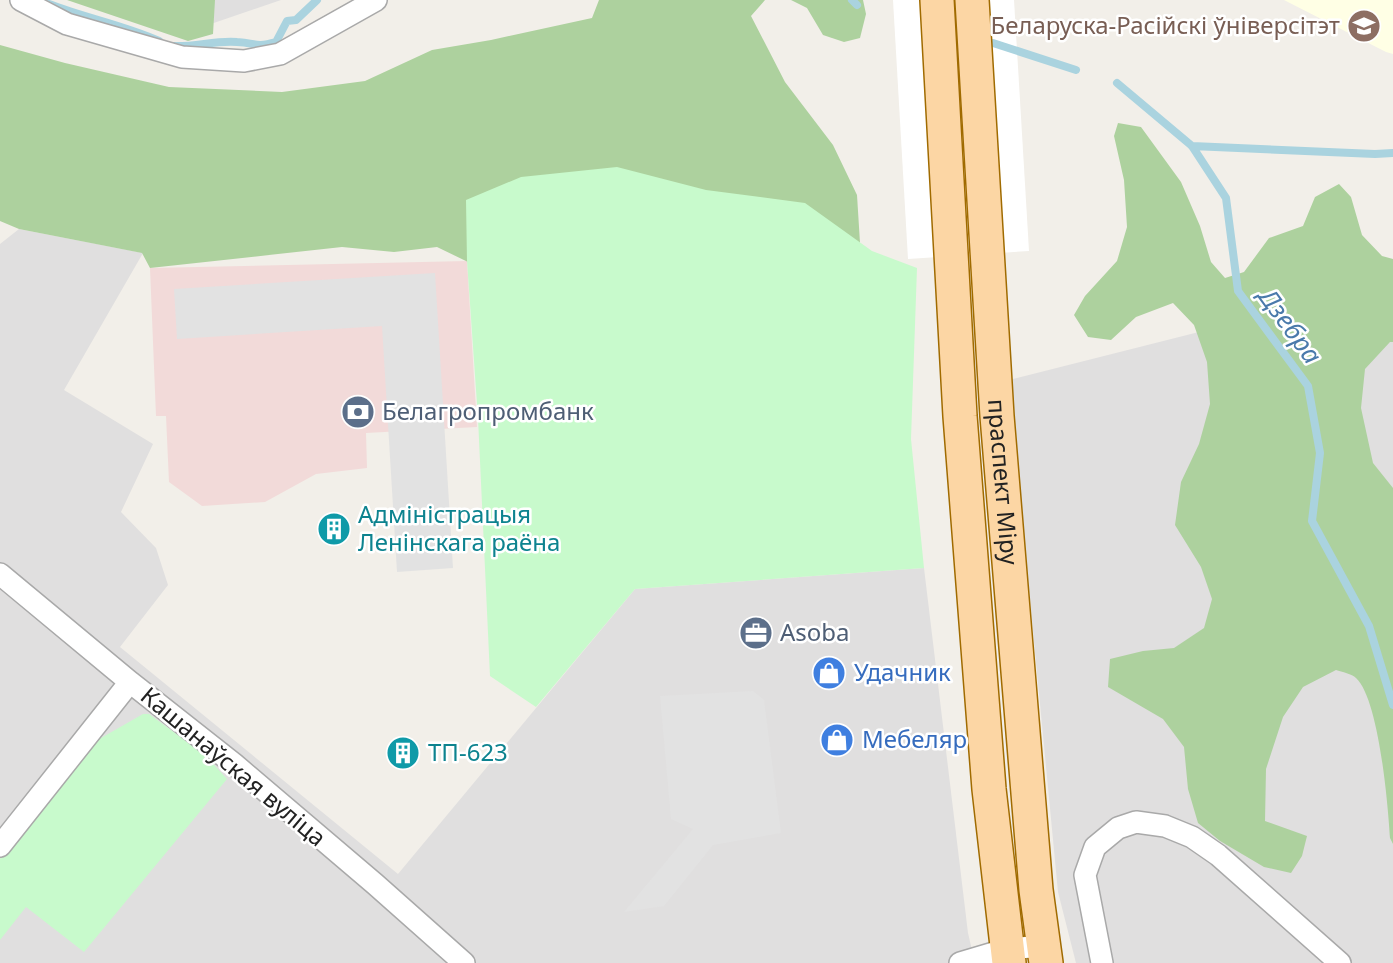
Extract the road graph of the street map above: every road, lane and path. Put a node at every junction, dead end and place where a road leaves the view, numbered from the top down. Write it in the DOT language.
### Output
graph roads {
  1 [pos="21,0"];
  2 [pos="376,0"];
  3 [pos="937,0"];
  4 [pos="972,0"];
  5 [pos="0,574"];
  6 [pos="130,682"];
  7 [pos="0,846"];
  8 [pos="1045,954"];
  9 [pos="1008,956"];
  10 [pos="464,963"];
  11 [pos="960,963"];
  12 [pos="1101,963"];
  13 [pos="1340,963"];
  1 -- 2 [label="street"];
  3 -- 9 [label="main road, праспект Міру"];
  4 -- 8 [label="main road, праспект Міру"];
  5 -- 6 [label="street, Кашанаўская вуліца"];
  6 -- 7 [label="street"];
  6 -- 10 [label="street, Кашанаўская вуліца"];
  8 -- 9 [label="street"];
  9 -- 11 [label="street"];
  12 -- 13 [label="street"];
}
